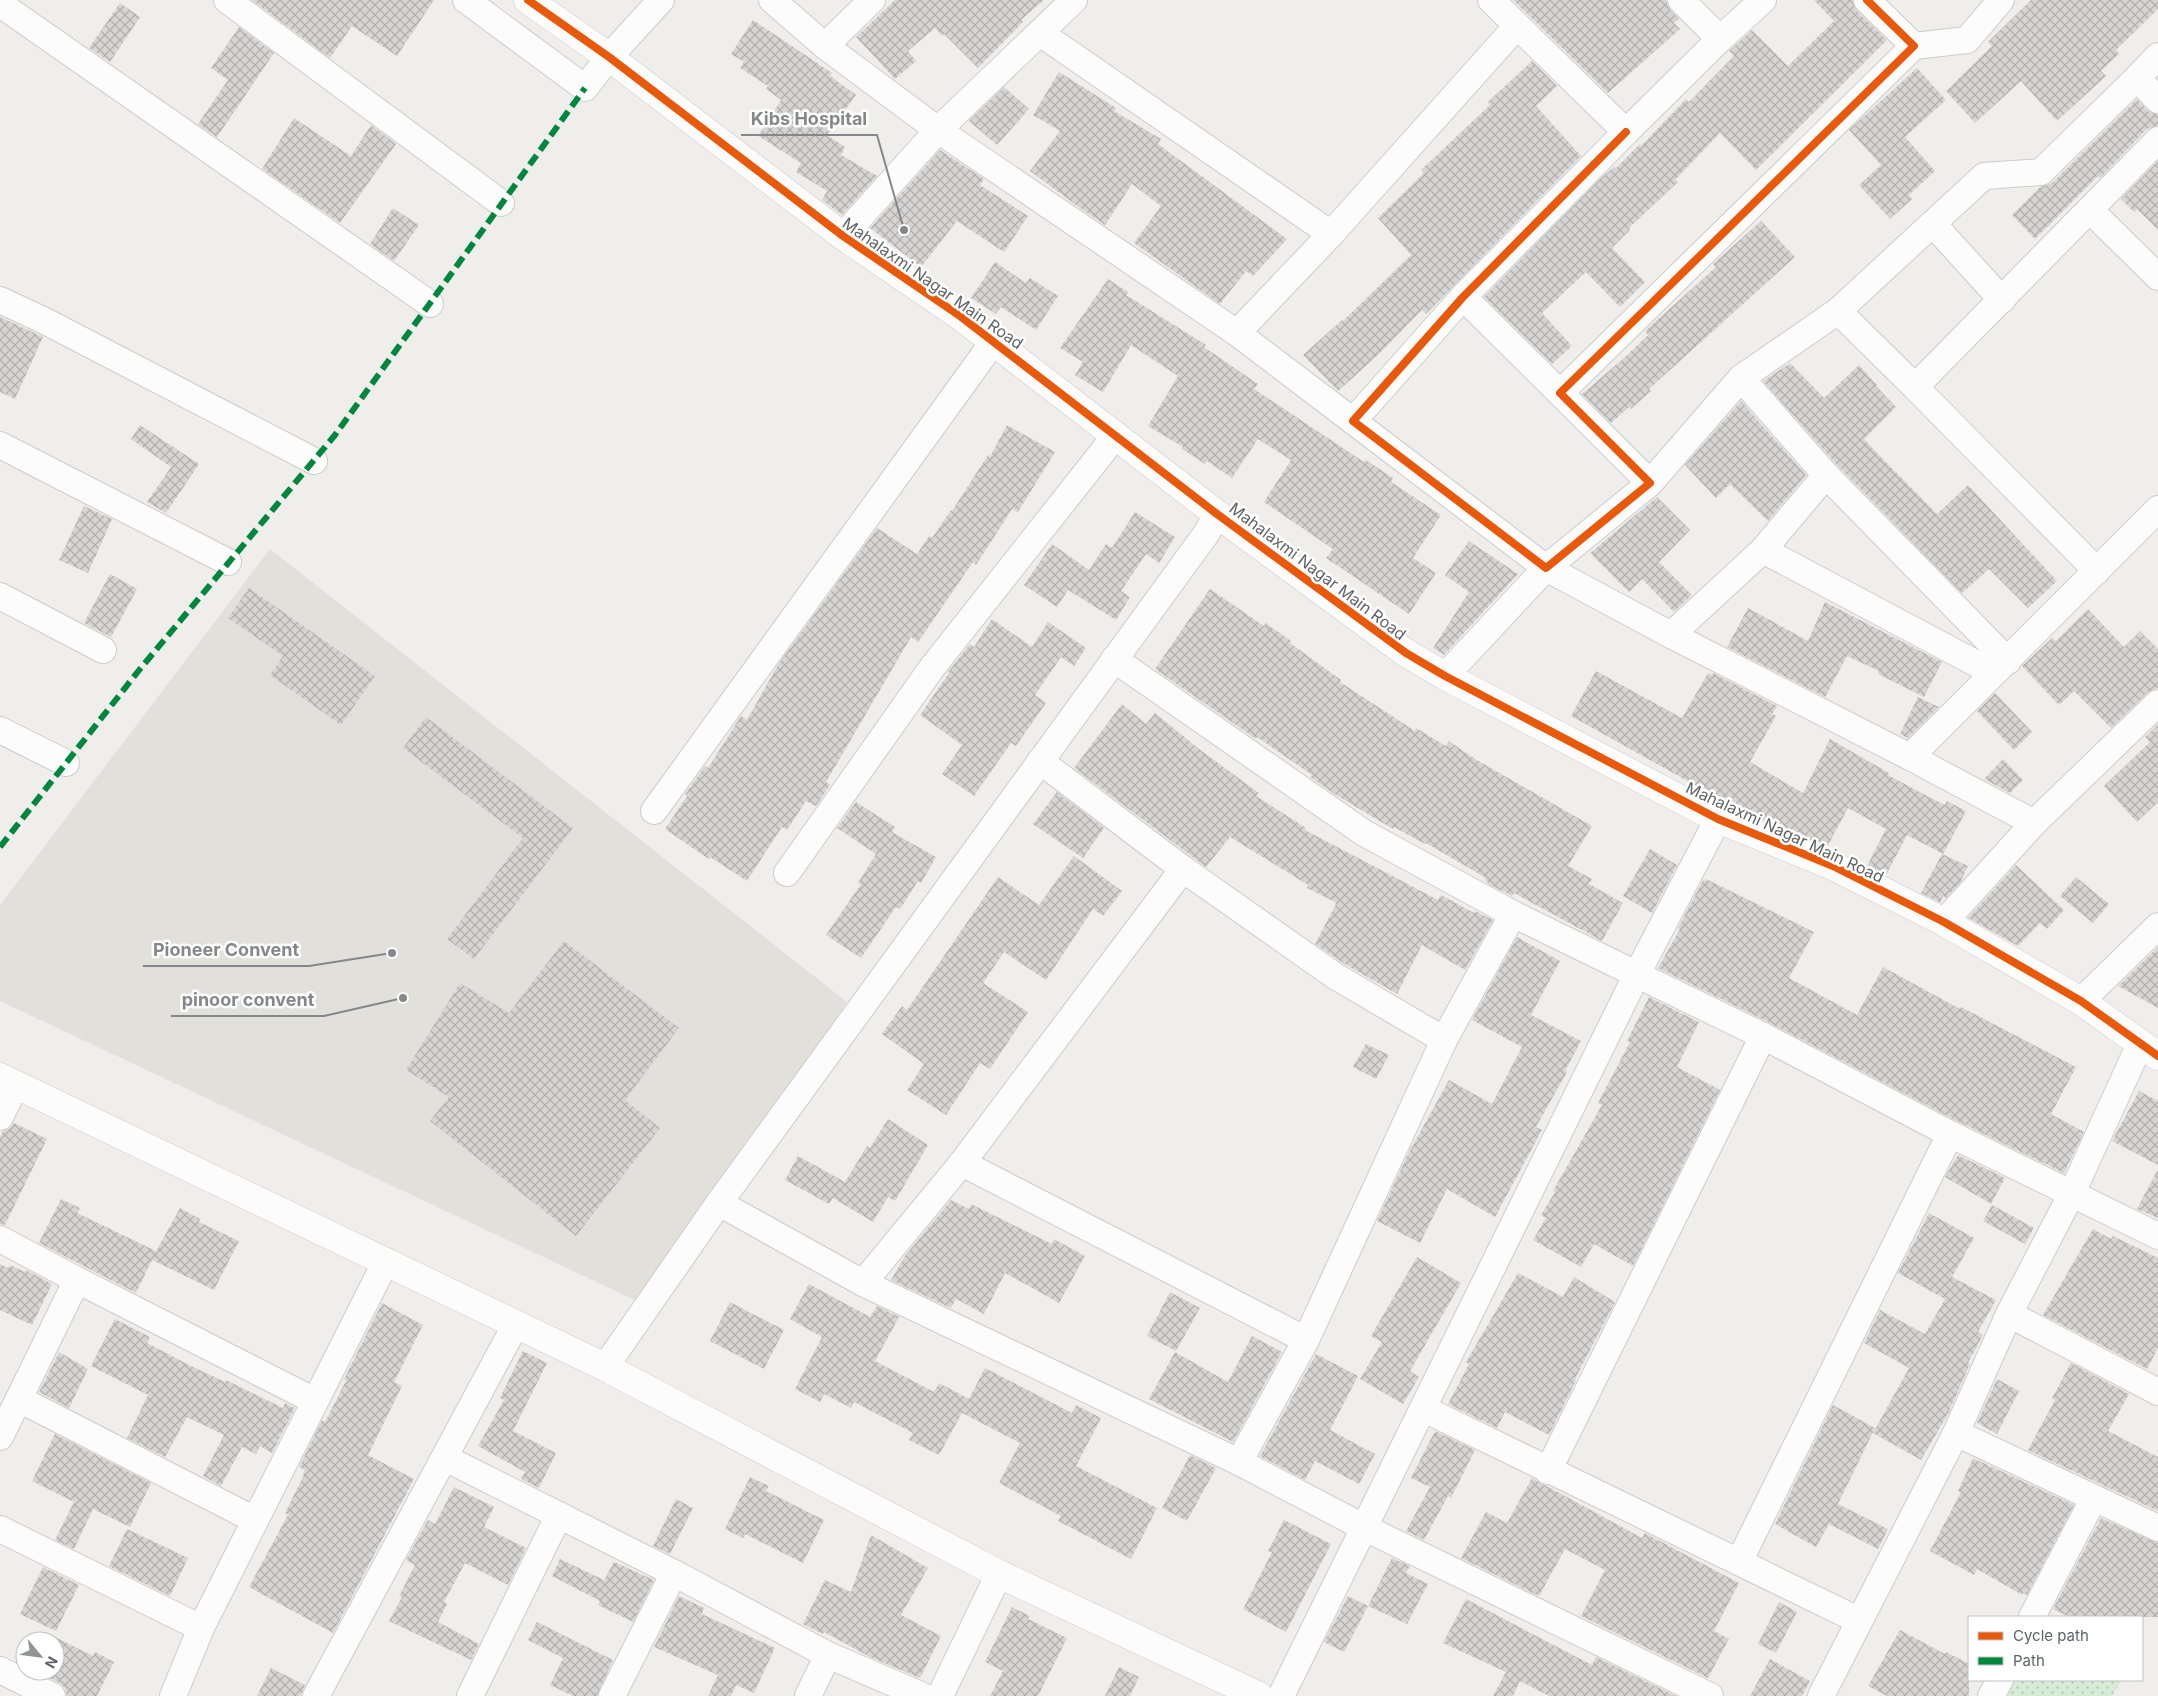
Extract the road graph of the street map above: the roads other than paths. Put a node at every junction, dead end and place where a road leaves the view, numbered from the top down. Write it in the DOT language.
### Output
graph roads {
  1 [pos="227,0"];
  2 [pos="466,0"];
  3 [pos="528,0"];
  4 [pos="661,0"];
  5 [pos="772,0"];
  6 [pos="872,0"];
  7 [pos="1074,0"];
  8 [pos="1491,0"];
  9 [pos="1681,0"];
  10 [pos="1763,0"];
  11 [pos="1867,0"];
  12 [pos="2001,0"];
  13 [pos="0,4"];
  14 [pos="1517,26"];
  15 [pos="1040,33"];
  16 [pos="1720,39"];
  17 [pos="825,46"];
  18 [pos="1914,46"];
  19 [pos="2158,56"];
  20 [pos="608,57"];
  21 [pos="2137,78"];
  22 [pos="2158,100"];
  23 [pos="938,130"];
  24 [pos="1626,132"];
  25 [pos="2158,140"];
  26 [pos="501,203"];
  27 [pos="2090,210"];
  28 [pos="1933,224"];
  29 [pos="1331,234"];
  30 [pos="843,236"];
  31 [pos="2158,277"];
  32 [pos="1463,297"];
  33 [pos="0,300"];
  34 [pos="2002,300"];
  35 [pos="430,304"];
  36 [pos="1838,311"];
  37 [pos="1237,333"];
  38 [pos="994,341"];
  39 [pos="1740,378"];
  40 [pos="1915,387"];
  41 [pos="1560,394"];
  42 [pos="1353,421"];
  43 [pos="1116,435"];
  44 [pos="0,445"];
  45 [pos="314,461"];
  46 [pos="1826,475"];
  47 [pos="1650,483"];
  48 [pos="2158,509"];
  49 [pos="1217,514"];
  50 [pos="1763,550"];
  51 [pos="228,562"];
  52 [pos="1546,568"];
  53 [pos="2097,571"];
  54 [pos="0,596"];
  55 [pos="1671,635"];
  56 [pos="103,650"];
  57 [pos="1114,660"];
  58 [pos="2001,667"];
  59 [pos="1445,676"];
  60 [pos="2158,703"];
  61 [pos="0,730"];
  62 [pos="1910,757"];
  63 [pos="1040,761"];
  64 [pos="66,763"];
  65 [pos="654,811"];
  66 [pos="1718,819"];
  67 [pos="2034,823"];
  68 [pos="1183,869"];
  69 [pos="787,873"];
  70 [pos="1513,914"];
  71 [pos="1944,922"];
  72 [pos="2158,926"];
  73 [pos="1636,976"];
  74 [pos="2081,1001"];
  75 [pos="1763,1036"];
  76 [pos="1444,1040"];
  77 [pos="2149,1050"];
  78 [pos="8,1081"];
  79 [pos="0,1117"];
  80 [pos="1950,1134"];
  81 [pos="962,1163"];
  82 [pos="2072,1193"];
  83 [pos="719,1203"];
  84 [pos="2158,1236"];
  85 [pos="0,1239"];
  86 [pos="386,1261"];
  87 [pos="77,1280"];
  88 [pos="863,1283"];
  89 [pos="2009,1314"];
  90 [pos="516,1324"];
  91 [pos="1306,1340"];
  92 [pos="605,1367"];
  93 [pos="2158,1392"];
  94 [pos="19,1399"];
  95 [pos="315,1402"];
  96 [pos="1424,1409"];
  97 [pos="1956,1433"];
  98 [pos="0,1437"];
  99 [pos="445,1458"];
  100 [pos="1239,1462"];
  101 [pos="1548,1471"];
  102 [pos="2094,1498"];
  103 [pos="559,1515"];
  104 [pos="255,1520"];
  105 [pos="1365,1528"];
  106 [pos="2158,1528"];
  107 [pos="0,1529"];
  108 [pos="1739,1562"];
  109 [pos="674,1573"];
  110 [pos="999,1574"];
  111 [pos="2034,1616"];
  112 [pos="1858,1620"];
  113 [pos="201,1628"];
  114 [pos="828,1655"];
  115 [pos="0,1670"];
  116 [pos="2000,1681"];
  117 [pos="618,1694"];
  118 [pos="52,1696"];
  119 [pos="173,1696"];
  120 [pos="316,1696"];
  121 [pos="470,1696"];
  122 [pos="808,1696"];
  123 [pos="922,1696"];
  124 [pos="940,1696"];
  125 [pos="1259,1696"];
  126 [pos="1281,1696"];
  127 [pos="1710,1696"];
  128 [pos="1820,1696"];
  129 [pos="1992,1696"];
  1 -- 26 [label="street"];
  2 -- 20 [label="street"];
  3 -- 20 [label="street, Mahalaxmi Nagar Main Road"];
  4 -- 20 [label="street"];
  5 -- 17 [label="street"];
  6 -- 17 [label="street"];
  7 -- 15 [label="street"];
  8 -- 14 [label="street"];
  9 -- 16 [label="street"];
  10 -- 16 [label="street"];
  11 -- 18 [label="street"];
  12 -- 18 [label="street"];
  13 -- 35 [label="street"];
  14 -- 24 [label="street"];
  14 -- 29 [label="street"];
  15 -- 23 [label="street"];
  15 -- 29 [label="street"];
  16 -- 24 [label="street"];
  17 -- 23 [label="street"];
  18 -- 41 [label="street"];
  19 -- 21 [label="street"];
  20 -- 30 [label="street, Mahalaxmi Nagar Main Road"];
  21 -- 22 [label="street"];
  21 -- 28 [label="street"];
  23 -- 30 [label="street"];
  23 -- 37 [label="street"];
  24 -- 32 [label="street"];
  25 -- 27 [label="street"];
  27 -- 31 [label="street"];
  27 -- 34 [label="street"];
  28 -- 34 [label="street"];
  28 -- 36 [label="street"];
  29 -- 37 [label="street"];
  30 -- 38 [label="street, Mahalaxmi Nagar Main Road"];
  32 -- 41 [label="street"];
  32 -- 42 [label="street"];
  33 -- 45 [label="street"];
  34 -- 40 [label="street"];
  36 -- 39 [label="street"];
  36 -- 40 [label="street"];
  37 -- 42 [label="street"];
  38 -- 43 [label="street, Mahalaxmi Nagar Main Road"];
  38 -- 65 [label="street"];
  39 -- 46 [label="street"];
  39 -- 47 [label="street"];
  40 -- 53 [label="street"];
  41 -- 47 [label="street"];
  42 -- 52 [label="street"];
  43 -- 49 [label="street, Mahalaxmi Nagar Main Road"];
  43 -- 69 [label="street"];
  44 -- 51 [label="street"];
  46 -- 50 [label="street"];
  46 -- 58 [label="street"];
  47 -- 52 [label="street"];
  48 -- 53 [label="street"];
  49 -- 57 [label="street"];
  49 -- 59 [label="street, Mahalaxmi Nagar Main Road"];
  50 -- 55 [label="street"];
  50 -- 58 [label="street"];
  52 -- 55 [label="street"];
  52 -- 59 [label="street"];
  53 -- 58 [label="street"];
  54 -- 56 [label="street"];
  55 -- 62 [label="street"];
  57 -- 63 [label="street"];
  57 -- 70 [label="street"];
  58 -- 62 [label="street"];
  59 -- 66 [label="street, Mahalaxmi Nagar Main Road"];
  60 -- 67 [label="street"];
  61 -- 64 [label="street"];
  62 -- 67 [label="street"];
  63 -- 68 [label="street"];
  63 -- 83 [label="street"];
  66 -- 71 [label="street, Mahalaxmi Nagar Main Road"];
  66 -- 73 [label="street"];
  67 -- 71 [label="street"];
  68 -- 76 [label="street"];
  68 -- 81 [label="street"];
  70 -- 73 [label="street"];
  70 -- 76 [label="street"];
  71 -- 74 [label="street, Mahalaxmi Nagar Main Road"];
  72 -- 74 [label="street"];
  73 -- 75 [label="street"];
  73 -- 96 [label="street"];
  74 -- 77 [label="street, Mahalaxmi Nagar Main Road"];
  75 -- 80 [label="street"];
  75 -- 101 [label="street"];
  76 -- 91 [label="street"];
  77 -- 82 [label="street"];
  78 -- 79 [label="street"];
  78 -- 86 [label="street"];
  80 -- 82 [label="street"];
  80 -- 108 [label="street"];
  81 -- 88 [label="street"];
  81 -- 91 [label="street"];
  82 -- 84 [label="street"];
  82 -- 89 [label="street"];
  83 -- 88 [label="street"];
  83 -- 92 [label="street"];
  85 -- 87 [label="street"];
  86 -- 90 [label="street"];
  86 -- 95 [label="street"];
  87 -- 94 [label="street"];
  87 -- 95 [label="street"];
  88 -- 100 [label="street"];
  89 -- 93 [label="street"];
  89 -- 97 [label="street"];
  90 -- 92 [label="street"];
  90 -- 99 [label="street"];
  91 -- 100 [label="street"];
  92 -- 110 [label="street"];
  94 -- 98 [label="street"];
  94 -- 104 [label="street"];
  95 -- 104 [label="street"];
  96 -- 101 [label="street"];
  96 -- 105 [label="street"];
  97 -- 102 [label="street"];
  97 -- 112 [label="street"];
  99 -- 103 [label="street"];
  99 -- 120 [label="street"];
  100 -- 105 [label="street"];
  101 -- 108 [label="street"];
  102 -- 106 [label="street"];
  102 -- 111 [label="street"];
  103 -- 109 [label="street"];
  103 -- 121 [label="street"];
  104 -- 113 [label="street"];
  105 -- 126 [label="street"];
  105 -- 127 [label="street"];
  107 -- 113 [label="street"];
  108 -- 112 [label="street"];
  109 -- 114 [label="street"];
  109 -- 117 [label="street"];
  110 -- 124 [label="street"];
  110 -- 125 [label="street"];
  112 -- 128 [label="street"];
  113 -- 119 [label="street"];
  114 -- 122 [label="street"];
  114 -- 123 [label="street"];
  115 -- 118 [label="street"];
  116 -- 129 [label="street"];
}
